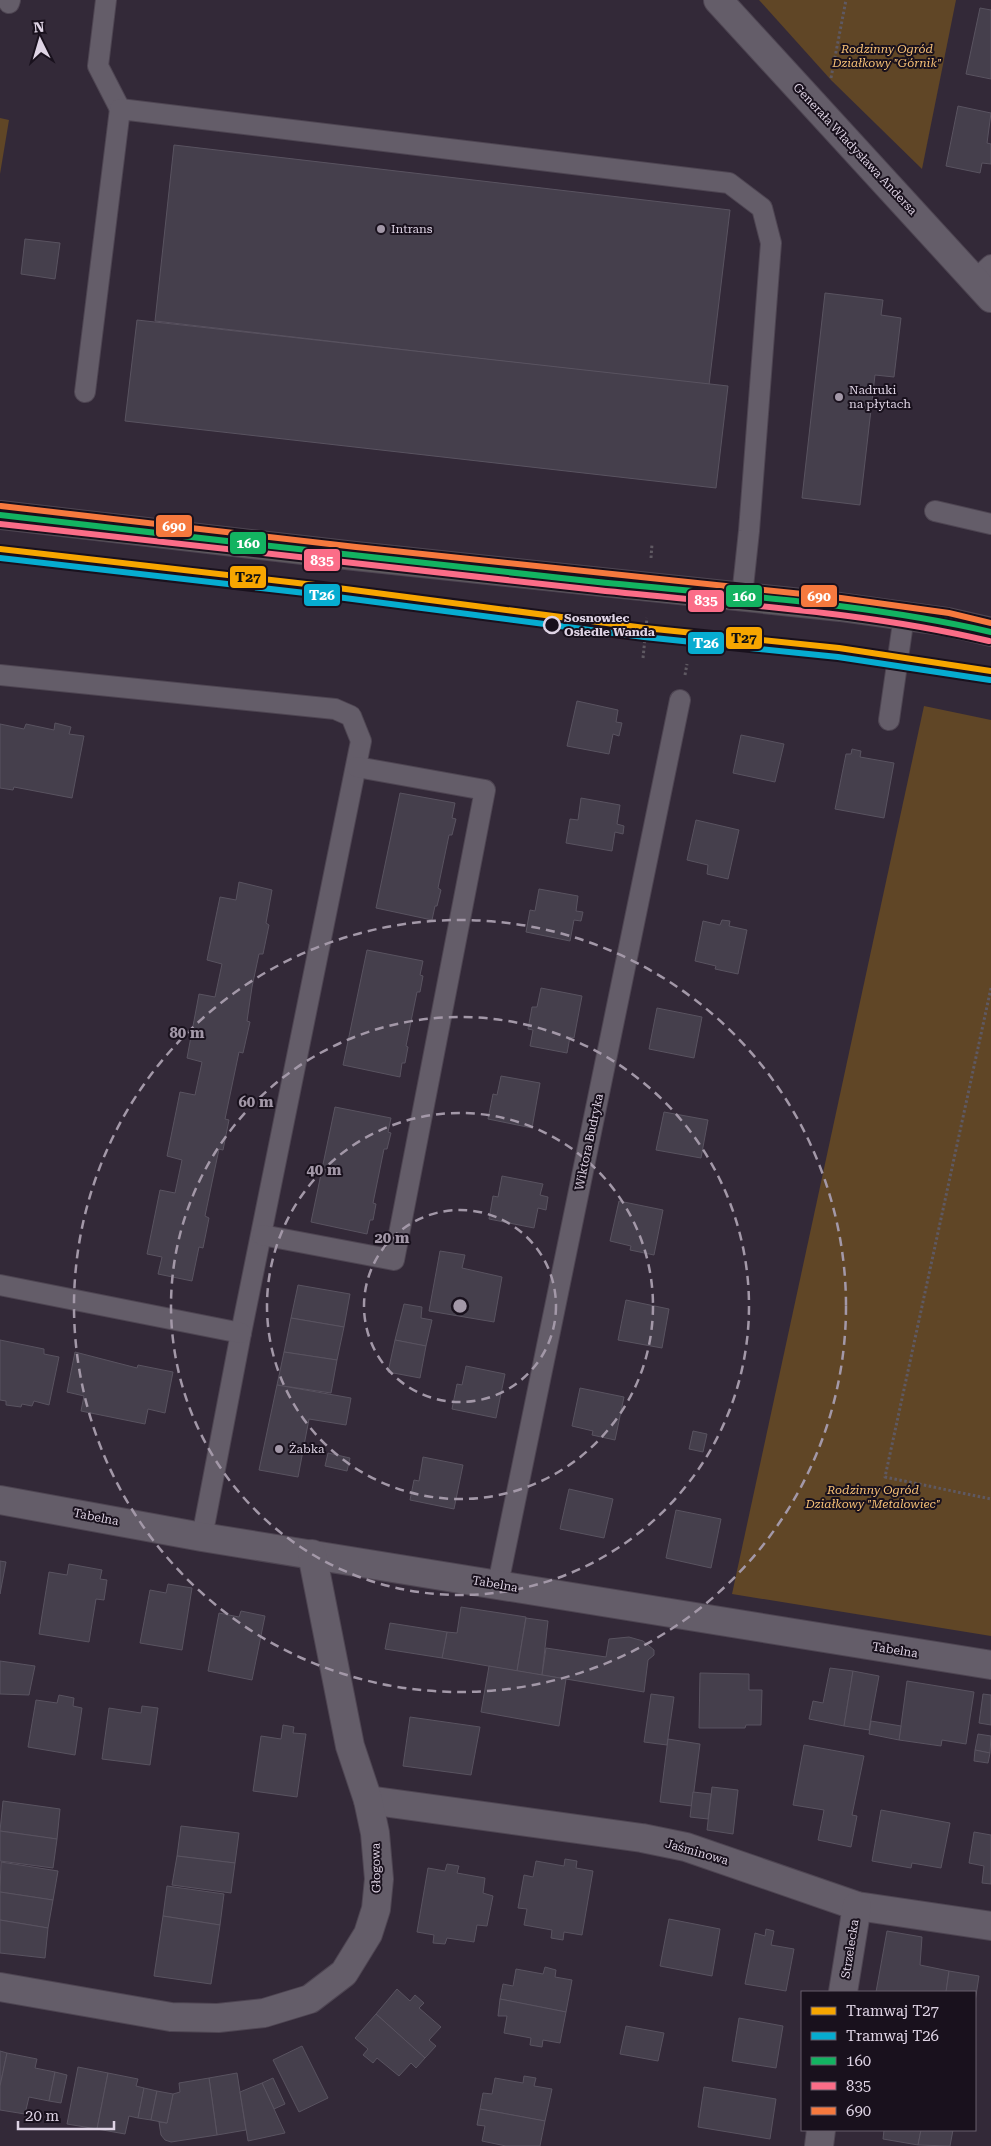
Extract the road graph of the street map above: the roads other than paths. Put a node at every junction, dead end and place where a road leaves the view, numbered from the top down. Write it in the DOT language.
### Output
graph roads {
  1 [pos="106,0"];
  2 [pos="718,0"];
  3 [pos="120,109"];
  4 [pos="986,281"];
  5 [pos="85,392"];
  6 [pos="934,511"];
  7 [pos="0,515"];
  8 [pos="991,524"];
  9 [pos="742,596"];
  10 [pos="904,616"];
  11 [pos="991,632"];
  12 [pos="0,675"];
  13 [pos="680,700"];
  14 [pos="889,720"];
  15 [pos="357,767"];
  16 [pos="262,1235"];
  17 [pos="0,1285"];
  18 [pos="241,1334"];
  19 [pos="0,1500"];
  20 [pos="202,1537"];
  21 [pos="312,1554"];
  22 [pos="498,1584"];
  23 [pos="991,1665"];
  24 [pos="368,1800"];
  25 [pos="857,1906"];
  26 [pos="991,1926"];
  27 [pos="0,1987"];
  28 [pos="843,1991"];
  29 [pos="821,2131"];
  30 [pos="818,2146"];
  1 -- 3 [label="lane"];
  2 -- 4 [label="street, Generała Władysława Andersa"];
  3 -- 5 [label="lane"];
  3 -- 9 [label="lane"];
  6 -- 8 [label="lane"];
  7 -- 9 [label="main road"];
  9 -- 10 [label="main road"];
  10 -- 11 [label="main road"];
  10 -- 14 [label="lane"];
  12 -- 15 [label="lane"];
  13 -- 22 [label="lane, Wiktora Budryka"];
  15 -- 16 [label="lane"];
  15 -- 16 [label="lane"];
  16 -- 18 [label="lane"];
  17 -- 18 [label="lane"];
  18 -- 20 [label="lane"];
  19 -- 20 [label="street, Tabelna"];
  20 -- 21 [label="street, Tabelna"];
  21 -- 22 [label="street, Tabelna"];
  21 -- 24 [label="street, Głogowa"];
  22 -- 23 [label="street, Tabelna"];
  24 -- 25 [label="street, Jaśminowa"];
  24 -- 27 [label="street, Głogowa"];
  25 -- 26 [label="street, Jaśminowa"];
  25 -- 28 [label="street, Strzelecka"];
  29 -- 30 [label="street"];
}
